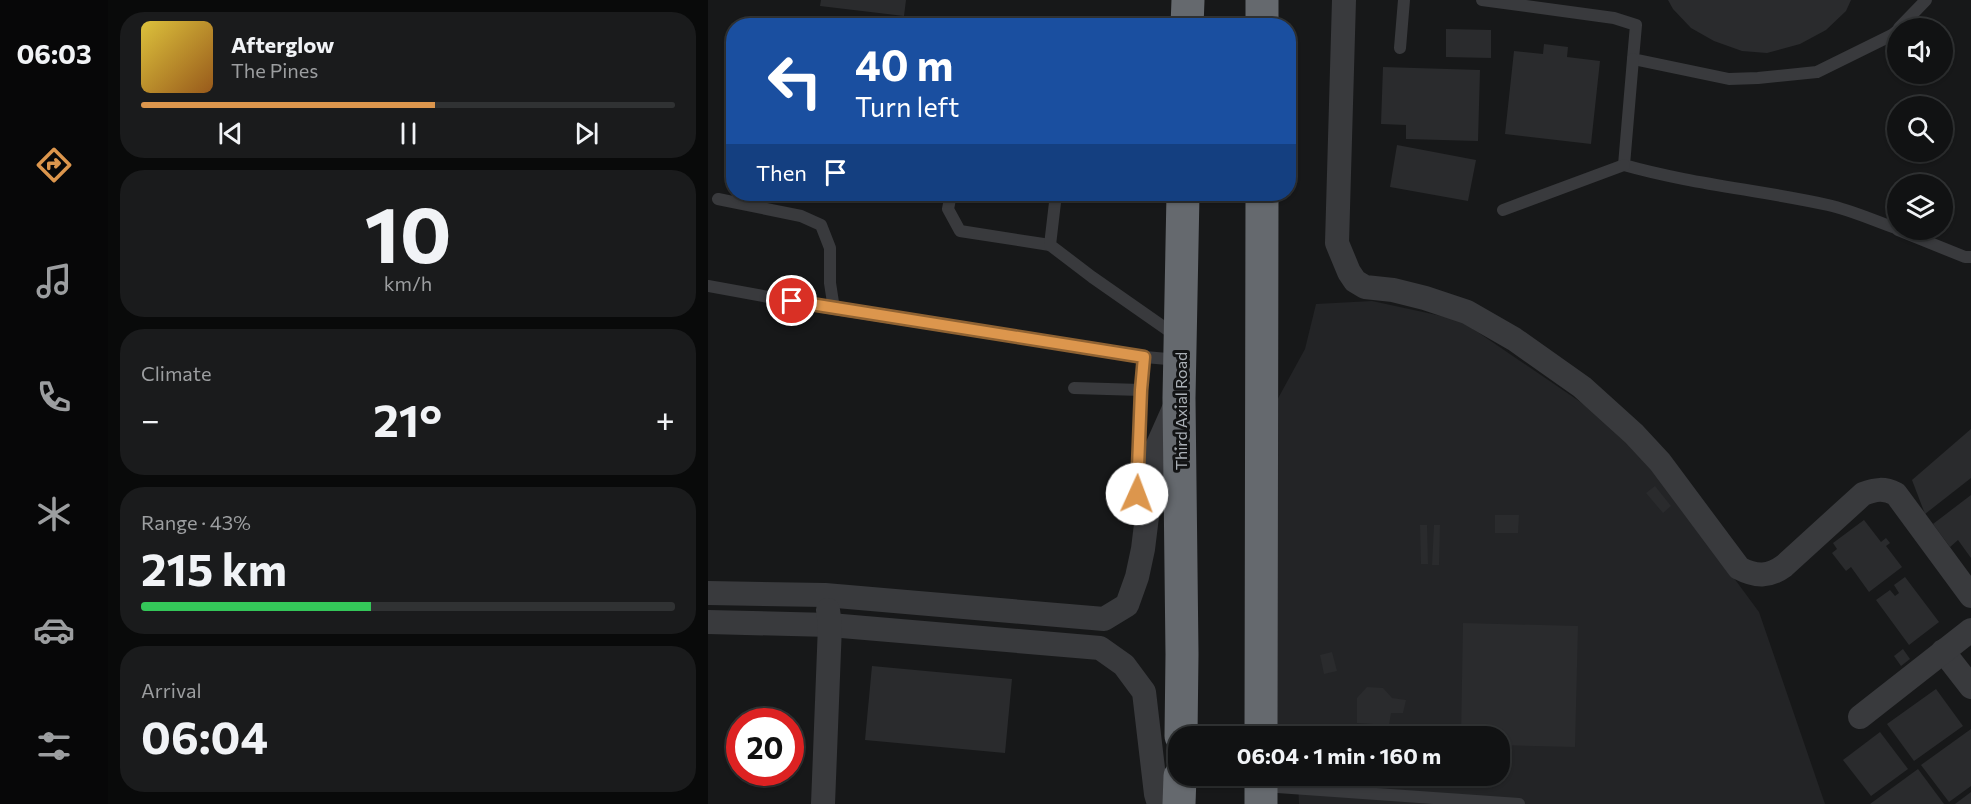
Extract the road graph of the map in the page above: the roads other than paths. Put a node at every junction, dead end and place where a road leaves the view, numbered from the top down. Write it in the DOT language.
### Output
graph roads {
  1 [pos="1188,0"];
  2 [pos="1262,0"];
  3 [pos="1344,0"];
  4 [pos="1404,0"];
  5 [pos="1482,0"];
  6 [pos="1926,0"];
  7 [pos="1187,18"];
  8 [pos="1262,18"];
  9 [pos="1909,18"];
  10 [pos="1887,37"];
  11 [pos="1400,48"];
  12 [pos="1634,59"];
  13 [pos="1624,165"];
  14 [pos="718,199"];
  15 [pos="726,201"];
  16 [pos="728,201"];
  17 [pos="950,201"];
  18 [pos="1055,201"];
  19 [pos="1184,201"];
  20 [pos="1262,201"];
  21 [pos="1503,210"];
  22 [pos="1887,225"];
  23 [pos="1924,240"];
  24 [pos="1050,245"];
  25 [pos="1971,257"];
  26 [pos="708,286"];
  27 [pos="834,309"];
  28 [pos="1180,350"];
  29 [pos="1144,357"];
  30 [pos="1074,388"];
  31 [pos="1141,390"];
  32 [pos="1179,398"];
  33 [pos="1137,494"];
  34 [pos="708,594"];
  35 [pos="825,595"];
  36 [pos="1971,596"];
  37 [pos="708,622"];
  38 [pos="830,625"];
  39 [pos="1971,630"];
  40 [pos="1943,651"];
  41 [pos="1971,687"];
  42 [pos="1860,717"];
  43 [pos="1181,726"];
  44 [pos="1261,726"];
  45 [pos="1180,786"];
  46 [pos="1261,789"];
  47 [pos="823,804"];
  48 [pos="1159,804"];
  49 [pos="1179,804"];
  50 [pos="1519,804"];
  1 -- 7 [label="highway"];
  2 -- 8 [label="highway"];
  3 -- 36 [label="street"];
  4 -- 11 [label="lane"];
  5 -- 12 [label="lane"];
  6 -- 9 [label="lane"];
  10 -- 12 [label="lane"];
  12 -- 13 [label="lane"];
  13 -- 21 [label="lane"];
  13 -- 22 [label="lane"];
  14 -- 15 [label="lane"];
  16 -- 27 [label="lane"];
  17 -- 24 [label="lane"];
  18 -- 24 [label="lane"];
  19 -- 28 [label="highway, Third Axial Road"];
  20 -- 44 [label="highway"];
  23 -- 25 [label="lane"];
  24 -- 28 [label="lane"];
  26 -- 27 [label="lane"];
  27 -- 29 [label="lane"];
  28 -- 29 [label="lane"];
  28 -- 32 [label="highway, Third Axial Road"];
  29 -- 31 [label="lane"];
  30 -- 31 [label="lane"];
  31 -- 33 [label="lane"];
  32 -- 35 [label="street"];
  32 -- 43 [label="highway, Third Axial Road"];
  34 -- 35 [label="street"];
  35 -- 38 [label="street"];
  37 -- 38 [label="street"];
  38 -- 47 [label="street"];
  38 -- 48 [label="street"];
  39 -- 40 [label="street"];
  40 -- 41 [label="street"];
  40 -- 42 [label="street"];
  45 -- 49 [label="highway"];
  46 -- 50 [label="lane"];
}
